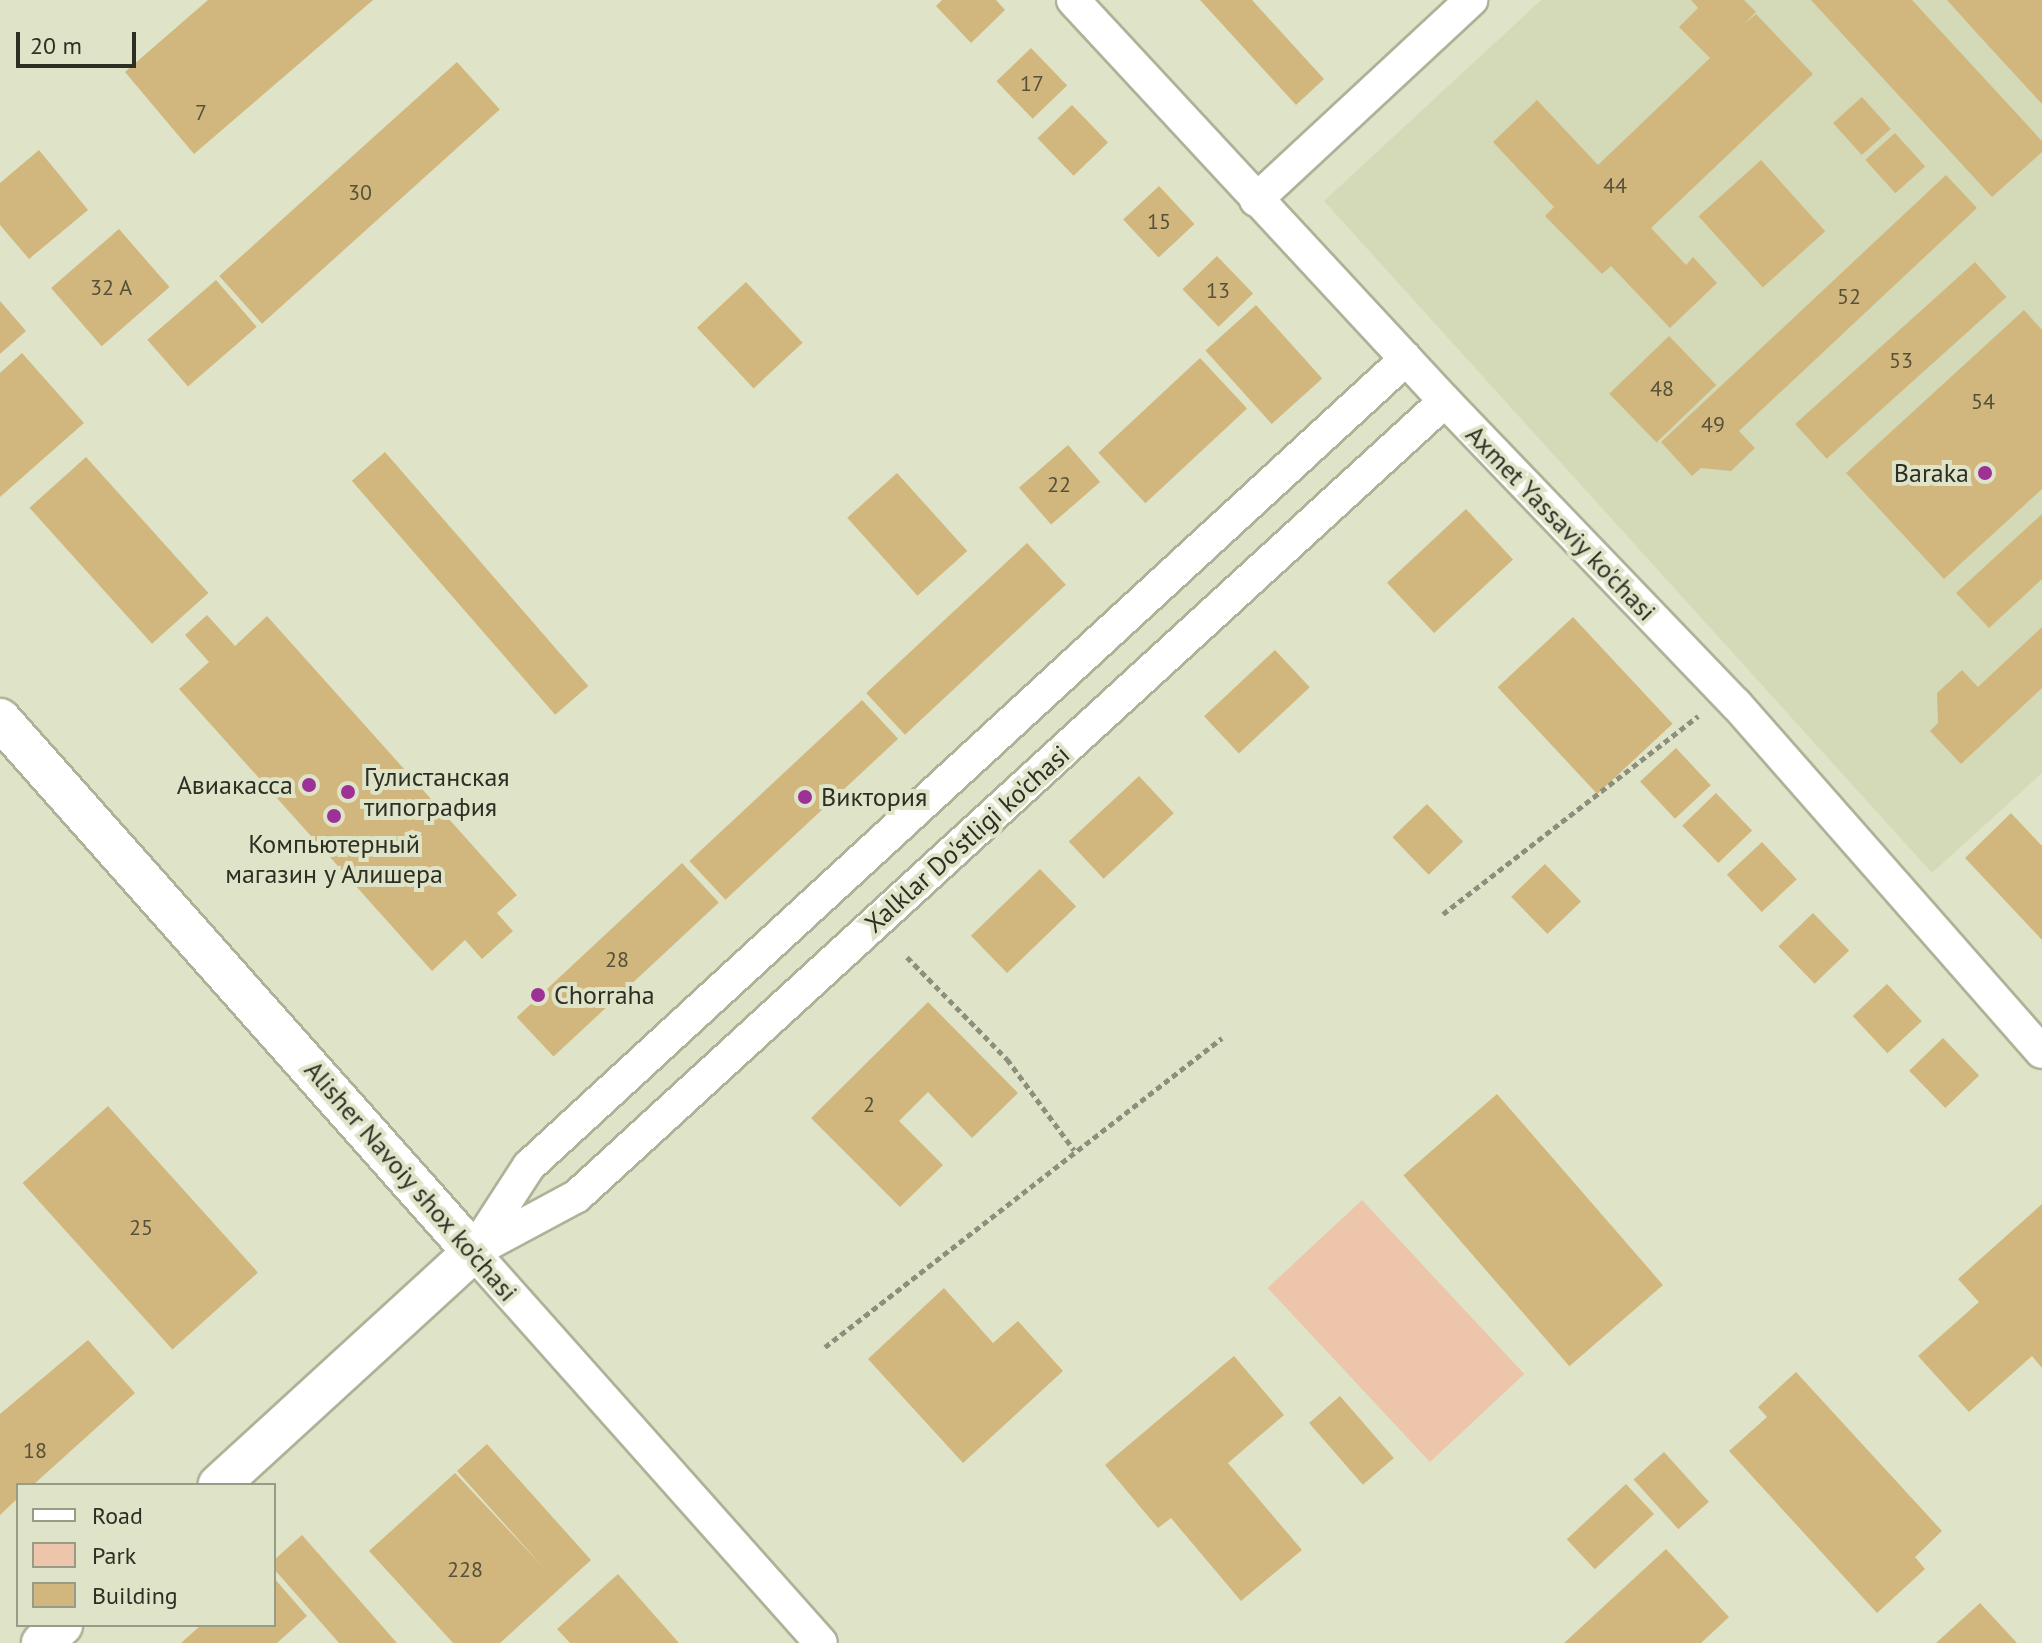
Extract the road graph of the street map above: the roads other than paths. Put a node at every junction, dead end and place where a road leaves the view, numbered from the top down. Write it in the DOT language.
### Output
graph roads {
  1 [pos="1073,0"];
  2 [pos="1471,0"];
  3 [pos="1256,200"];
  4 [pos="1406,359"];
  5 [pos="1445,401"];
  6 [pos="0,719"];
  7 [pos="2042,1052"];
  8 [pos="473,1252"];
  9 [pos="221,1483"];
  10 [pos="60,1627"];
  11 [pos="42,1643"];
  12 [pos="821,1643"];
  1 -- 3 [label="street, Axmet Yassaviy ko'chasi"];
  2 -- 3 [label="street"];
  3 -- 4 [label="street, Axmet Yassaviy ko'chasi"];
  4 -- 5 [label="street, Axmet Yassaviy ko'chasi"];
  4 -- 8 [label="street, Xalklar Do'stligi ko'chasi"];
  5 -- 7 [label="street, Axmet Yassaviy ko'chasi"];
  5 -- 8 [label="street, Xalklar Do'stligi ko'chasi"];
  6 -- 8 [label="street, Alisher Navoiy shox ko'chasi"];
  8 -- 9 [label="street, Xalklar Do'stligi ko'chasi"];
  8 -- 12 [label="street, Alisher Navoiy shox ko'chasi"];
  10 -- 11 [label="street"];
}
